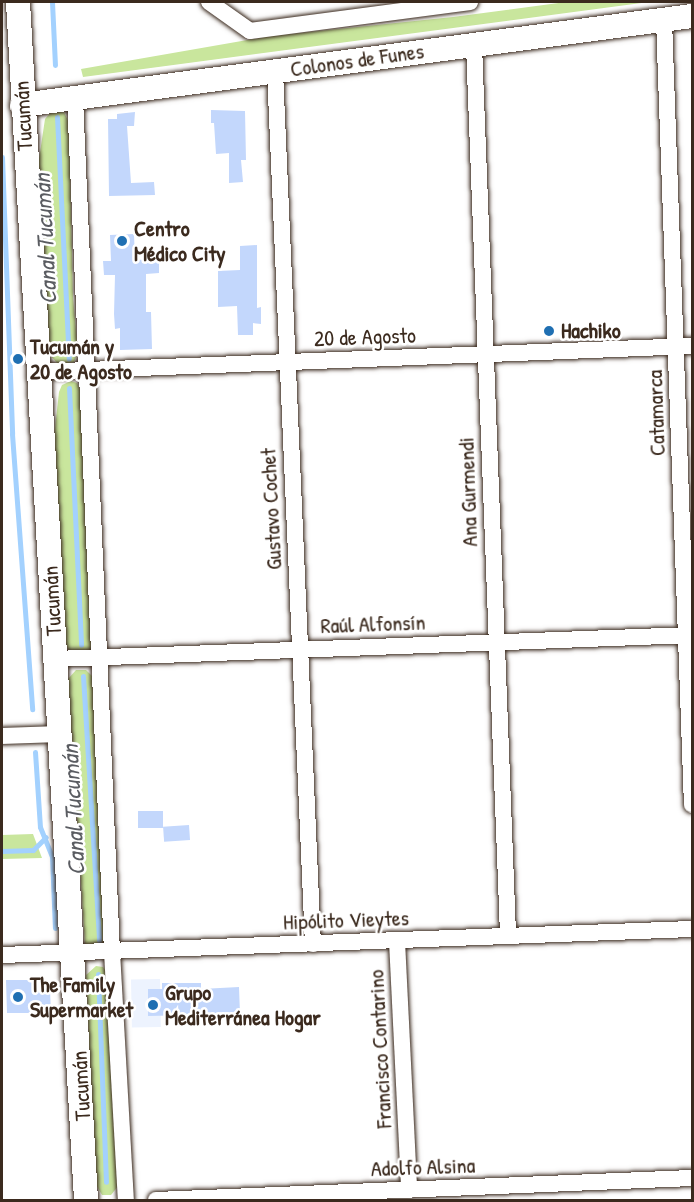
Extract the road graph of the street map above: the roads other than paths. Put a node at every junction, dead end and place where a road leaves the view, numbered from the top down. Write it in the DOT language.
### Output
graph roads {
  1 [pos="18,2"];
  2 [pos="209,2"];
  3 [pos="471,2"];
  4 [pos="693,16"];
  5 [pos="664,20"];
  6 [pos="474,45"];
  7 [pos="275,71"];
  8 [pos="75,98"];
  9 [pos="22,105"];
  10 [pos="684,346"];
  11 [pos="486,354"];
  12 [pos="287,362"];
  13 [pos="87,370"];
  14 [pos="38,372"];
  15 [pos="689,635"];
  16 [pos="497,642"];
  17 [pos="300,650"];
  18 [pos="99,658"];
  19 [pos="56,659"];
  20 [pos="59,734"];
  21 [pos="2,736"];
  22 [pos="693,805"];
  23 [pos="693,929"];
  24 [pos="508,936"];
  25 [pos="397,941"];
  26 [pos="313,944"];
  27 [pos="112,952"];
  28 [pos="74,953"];
  29 [pos="2,956"];
  30 [pos="693,1178"];
  31 [pos="410,1190"];
  32 [pos="510,1193"];
  33 [pos="326,1197"];
  34 [pos="86,1200"];
  35 [pos="126,1200"];
  36 [pos="156,1200"];
  1 -- 9 [label="main road, Tucumán"];
  2 -- 3 [label="street"];
  4 -- 5 [label="main road, Colonos de Funes"];
  5 -- 6 [label="main road, Colonos de Funes"];
  5 -- 10 [label="street, Catamarca"];
  6 -- 7 [label="main road, Colonos de Funes"];
  6 -- 11 [label="street, Ana Gurmendi"];
  7 -- 8 [label="main road, Colonos de Funes"];
  7 -- 12 [label="street, Gustavo Cochet"];
  8 -- 9 [label="main road, Colonos de Funes"];
  8 -- 13 [label="street, Tucumán"];
  9 -- 14 [label="main road, Tucumán"];
  10 -- 11 [label="street, 20 de Agosto"];
  10 -- 15 [label="street, Catamarca"];
  11 -- 12 [label="street, 20 de Agosto"];
  11 -- 16 [label="street, Ana Gurmendi"];
  12 -- 13 [label="street, 20 de Agosto"];
  12 -- 17 [label="street, Gustavo Cochet"];
  13 -- 14 [label="street, 20 de Agosto"];
  13 -- 18 [label="street, Tucumán"];
  14 -- 19 [label="main road, Tucumán"];
  15 -- 16 [label="street, Raúl Alfonsín"];
  15 -- 22 [label="street, Catamarca"];
  16 -- 17 [label="street, Raúl Alfonsín"];
  16 -- 24 [label="street, Ana Gurmendi"];
  17 -- 18 [label="street, Raúl Alfonsín"];
  17 -- 26 [label="street, Gustavo Cochet"];
  18 -- 19 [label="street, Raúl Alfonsín"];
  18 -- 27 [label="street, Tucumán"];
  19 -- 20 [label="main road, Tucumán"];
  20 -- 21 [label="street"];
  20 -- 28 [label="main road, Tucumán"];
  23 -- 24 [label="street, Hipólito Vieytes"];
  24 -- 25 [label="street, Hipólito Vieytes"];
  25 -- 26 [label="street, Hipólito Vieytes"];
  25 -- 31 [label="street, Francisco Contarino"];
  26 -- 27 [label="street, Hipólito Vieytes"];
  27 -- 28 [label="street, Hipólito Vieytes"];
  27 -- 35 [label="street, Tucumán"];
  28 -- 29 [label="street, Hipólito Vieytes"];
  28 -- 34 [label="main road, Tucumán"];
  30 -- 32 [label="street, Adolfo Alsina"];
  31 -- 32 [label="street, Adolfo Alsina"];
  31 -- 33 [label="street, Adolfo Alsina"];
  33 -- 36 [label="street, Adolfo Alsina"];
}
